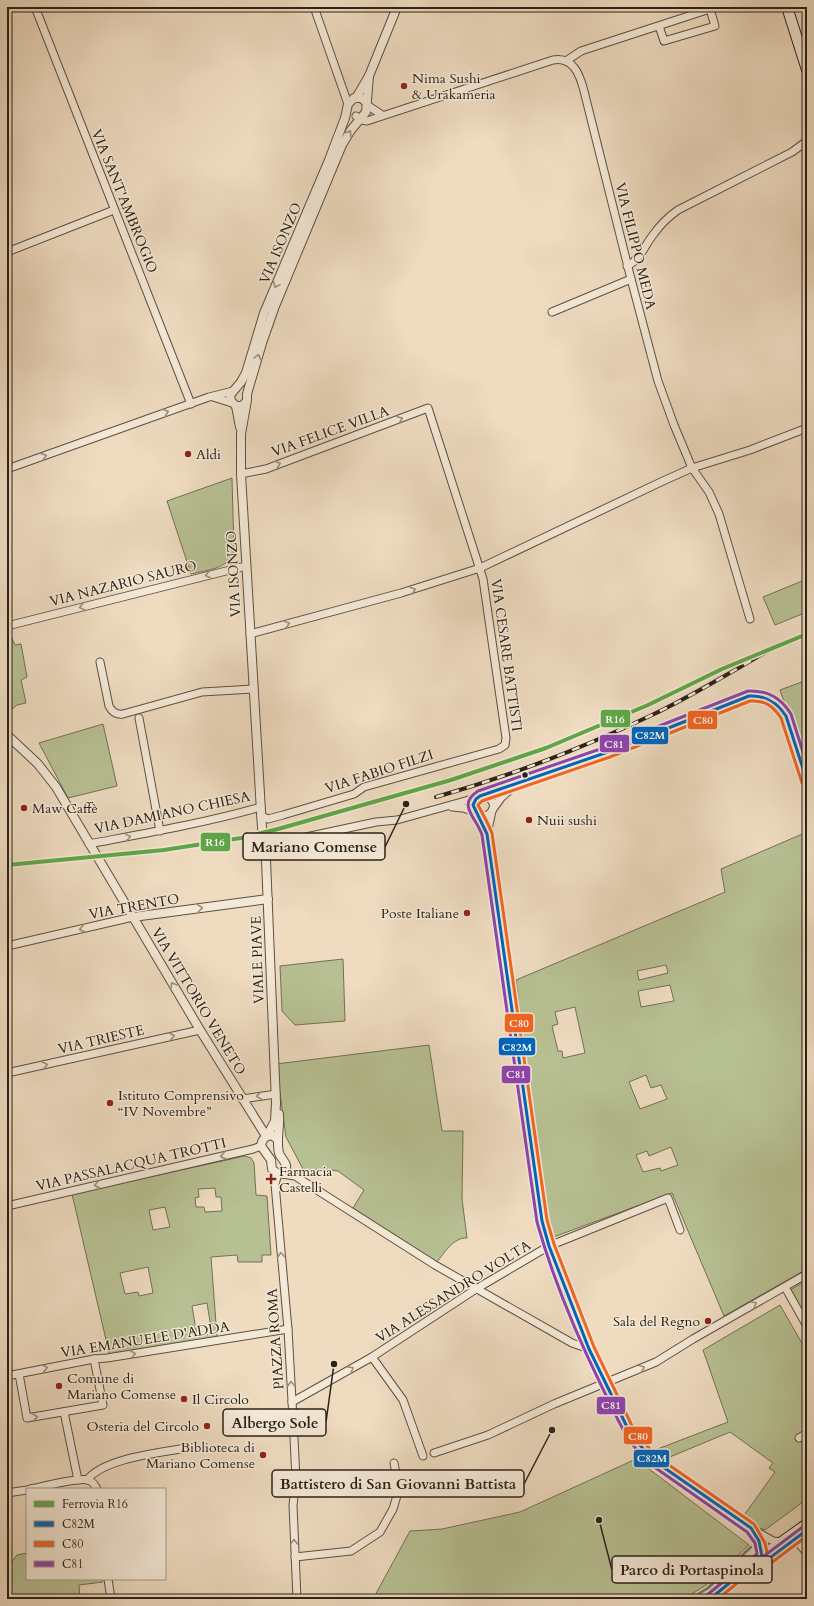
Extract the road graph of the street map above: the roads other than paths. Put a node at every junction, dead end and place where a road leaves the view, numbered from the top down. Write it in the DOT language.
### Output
graph roads {
  1 [pos="35,7"];
  2 [pos="314,7"];
  3 [pos="788,7"];
  4 [pos="396,8"];
  5 [pos="659,26"];
  6 [pos="797,33"];
  7 [pos="807,57"];
  8 [pos="566,60"];
  9 [pos="807,70"];
  10 [pos="369,76"];
  11 [pos="340,79"];
  12 [pos="355,98"];
  13 [pos="366,103"];
  14 [pos="348,105"];
  15 [pos="382,115"];
  16 [pos="360,116"];
  17 [pos="807,141"];
  18 [pos="807,149"];
  19 [pos="792,152"];
  20 [pos="114,210"];
  21 [pos="7,252"];
  22 [pos="627,266"];
  23 [pos="630,279"];
  24 [pos="552,312"];
  25 [pos="234,390"];
  26 [pos="209,397"];
  27 [pos="247,398"];
  28 [pos="191,404"];
  29 [pos="234,404"];
  30 [pos="428,408"];
  31 [pos="807,428"];
  32 [pos="241,434"];
  33 [pos="692,468"];
  34 [pos="7,469"];
  35 [pos="241,474"];
  36 [pos="246,566"];
  37 [pos="480,568"];
  38 [pos="750,619"];
  39 [pos="7,626"];
  40 [pos="250,634"];
  41 [pos="100,662"];
  42 [pos="253,689"];
  43 [pos="139,718"];
  44 [pos="7,735"];
  45 [pos="505,744"];
  46 [pos="807,781"];
  47 [pos="518,783"];
  48 [pos="484,796"];
  49 [pos="476,798"];
  50 [pos="448,806"];
  51 [pos="261,807"];
  52 [pos="493,810"];
  53 [pos="476,813"];
  54 [pos="261,816"];
  55 [pos="160,830"];
  56 [pos="487,834"];
  57 [pos="90,844"];
  58 [pos="264,846"];
  59 [pos="268,899"];
  60 [pos="133,917"];
  61 [pos="7,946"];
  62 [pos="200,1030"];
  63 [pos="7,1073"];
  64 [pos="276,1094"];
  65 [pos="242,1099"];
  66 [pos="276,1103"];
  67 [pos="266,1136"];
  68 [pos="278,1140"];
  69 [pos="261,1146"];
  70 [pos="287,1164"];
  71 [pos="280,1174"];
  72 [pos="295,1176"];
  73 [pos="7,1206"];
  74 [pos="680,1230"];
  75 [pos="549,1246"];
  76 [pos="807,1274"];
  77 [pos="785,1287"];
  78 [pos="476,1289"];
  79 [pos="807,1326"];
  80 [pos="288,1330"];
  81 [pos="589,1349"];
  82 [pos="372,1357"];
  83 [pos="94,1358"];
  84 [pos="19,1374"];
  85 [pos="7,1376"];
  86 [pos="605,1383"];
  87 [pos="292,1402"];
  88 [pos="64,1412"];
  89 [pos="807,1433"];
  90 [pos="799,1438"];
  91 [pos="186,1448"];
  92 [pos="434,1453"];
  93 [pos="423,1456"];
  94 [pos="394,1463"];
  95 [pos="78,1480"];
  96 [pos="87,1480"];
  97 [pos="35,1488"];
  98 [pos="96,1488"];
  99 [pos="26,1490"];
  100 [pos="7,1494"];
  101 [pos="807,1524"];
  102 [pos="750,1528"];
  103 [pos="807,1530"];
  104 [pos="795,1539"];
  105 [pos="783,1542"];
  106 [pos="807,1553"];
  107 [pos="762,1556"];
  108 [pos="295,1557"];
  109 [pos="108,1580"];
  110 [pos="295,1598"];
  111 [pos="111,1599"];
  112 [pos="710,1599"];
  113 [pos="717,1599"];
  1 -- 20 [label="street, VIA SANT'AMBROGIO"];
  2 -- 11 [label="street"];
  3 -- 6 [label="main road"];
  4 -- 10 [label="street"];
  5 -- 5 [label="street"];
  5 -- 8 [label="street"];
  6 -- 7 [label="main road"];
  6 -- 9 [label="main road"];
  8 -- 15 [label="street"];
  8 -- 22 [label="street, VIA FILIPPO MEDA"];
  10 -- 12 [label="street"];
  10 -- 13 [label="street"];
  11 -- 12 [label="street"];
  11 -- 14 [label="street"];
  12 -- 13 [label="street"];
  12 -- 14 [label="street"];
  13 -- 15 [label="street"];
  13 -- 16 [label="street"];
  14 -- 16 [label="street"];
  14 -- 25 [label="street, VIA ISONZO, one-way"];
  15 -- 16 [label="street"];
  27 -- 16 [label="street, VIA ISONZO, one-way"];
  17 -- 19 [label="street"];
  18 -- 19 [label="street"];
  19 -- 22 [label="street"];
  20 -- 21 [label="street"];
  20 -- 28 [label="street, VIA SANT'AMBROGIO"];
  22 -- 23 [label="street, VIA FILIPPO MEDA"];
  23 -- 24 [label="street"];
  23 -- 33 [label="street, VIA FILIPPO MEDA"];
  25 -- 26 [label="street"];
  25 -- 27 [label="street"];
  25 -- 29 [label="street"];
  26 -- 28 [label="street"];
  26 -- 29 [label="street"];
  27 -- 29 [label="street"];
  27 -- 32 [label="street, VIA ISONZO"];
  34 -- 28 [label="street, one-way"];
  29 -- 32 [label="street, VIA ISONZO"];
  35 -- 30 [label="street, VIA FELICE VILLA, one-way"];
  30 -- 37 [label="street, VIA CESARE BATTISTI"];
  31 -- 33 [label="street"];
  32 -- 35 [label="street, VIA ISONZO"];
  33 -- 37 [label="street"];
  33 -- 38 [label="street, VIA FILIPPO MEDA"];
  35 -- 36 [label="street, VIA ISONZO"];
  36 -- 39 [label="street, VIA NAZARIO SAURO, one-way"];
  36 -- 40 [label="street, VIA ISONZO"];
  40 -- 37 [label="street, one-way"];
  37 -- 45 [label="street, VIA CESARE BATTISTI"];
  40 -- 42 [label="street, VIA ISONZO"];
  41 -- 42 [label="street"];
  42 -- 51 [label="street, VIA ISONZO"];
  43 -- 55 [label="street"];
  44 -- 57 [label="street, VIA VITTORIO VENETO"];
  45 -- 54 [label="street, VIA FABIO FILZI"];
  46 -- 47 [label="street"];
  47 -- 48 [label="street"];
  47 -- 52 [label="street"];
  48 -- 49 [label="street"];
  48 -- 52 [label="street"];
  49 -- 50 [label="street"];
  49 -- 53 [label="street"];
  50 -- 53 [label="street"];
  50 -- 58 [label="street"];
  51 -- 54 [label="street, VIA ISONZO"];
  51 -- 55 [label="street, VIA DAMIANO CHIESA"];
  52 -- 53 [label="street"];
  52 -- 56 [label="street"];
  53 -- 56 [label="street"];
  54 -- 58 [label="street, VIALE PIAVE"];
  57 -- 55 [label="street, VIA DAMIANO CHIESA, one-way"];
  56 -- 75 [label="street"];
  57 -- 60 [label="street, VIA VITTORIO VENETO"];
  58 -- 59 [label="street, VIALE PIAVE"];
  60 -- 59 [label="street, VIA TRENTO, one-way"];
  59 -- 64 [label="street, VIALE PIAVE"];
  60 -- 61 [label="street, VIA TRENTO, one-way"];
  62 -- 60 [label="street, VIA VITTORIO VENETO, one-way"];
  63 -- 62 [label="street, VIA TRIESTE, one-way"];
  62 -- 65 [label="street, VIA VITTORIO VENETO"];
  64 -- 65 [label="street, one-way"];
  64 -- 66 [label="street, VIALE PIAVE"];
  65 -- 67 [label="street, VIA VITTORIO VENETO"];
  66 -- 67 [label="street"];
  66 -- 68 [label="street"];
  67 -- 68 [label="street"];
  67 -- 69 [label="street"];
  68 -- 70 [label="street"];
  69 -- 71 [label="street"];
  69 -- 73 [label="street, VIA PASSALACQUA TROTTI, one-way"];
  70 -- 71 [label="street"];
  70 -- 72 [label="street"];
  71 -- 72 [label="street"];
  80 -- 71 [label="street, PIAZZA ROMA, one-way"];
  72 -- 78 [label="street"];
  74 -- 75 [label="street, VIA ALESSANDRO VOLTA"];
  75 -- 78 [label="street, VIA ALESSANDRO VOLTA"];
  75 -- 81 [label="street"];
  76 -- 77 [label="street"];
  77 -- 79 [label="street"];
  86 -- 77 [label="street, one-way"];
  78 -- 81 [label="street"];
  78 -- 82 [label="street, VIA ALESSANDRO VOLTA"];
  83 -- 80 [label="street, VIA EMANUELE D'ADDA, one-way"];
  87 -- 80 [label="street, PIAZZA ROMA, one-way"];
  81 -- 86 [label="street"];
  87 -- 82 [label="street, VIA ALESSANDRO VOLTA, one-way"];
  82 -- 93 [label="street"];
  84 -- 83 [label="street, VIA EMANUELE D'ADDA, one-way"];
  83 -- 88 [label="street"];
  84 -- 85 [label="street, VIA EMANUELE D'ADDA"];
  84 -- 88 [label="street, one-way"];
  86 -- 92 [label="street"];
  86 -- 102 [label="street"];
  108 -- 87 [label="street, PIAZZA ROMA, one-way"];
  88 -- 95 [label="street"];
  89 -- 90 [label="street"];
  91 -- 96 [label="street"];
  94 -- 108 [label="street"];
  95 -- 96 [label="street"];
  95 -- 97 [label="street"];
  96 -- 98 [label="street"];
  99 -- 100 [label="street"];
  101 -- 105 [label="main road"];
  102 -- 105 [label="street"];
  102 -- 107 [label="street"];
  103 -- 104 [label="main road"];
  104 -- 106 [label="street"];
  104 -- 113 [label="main road"];
  105 -- 107 [label="main road"];
  107 -- 112 [label="main road"];
  108 -- 110 [label="street, PIAZZA ROMA"];
  109 -- 111 [label="street"];
}
